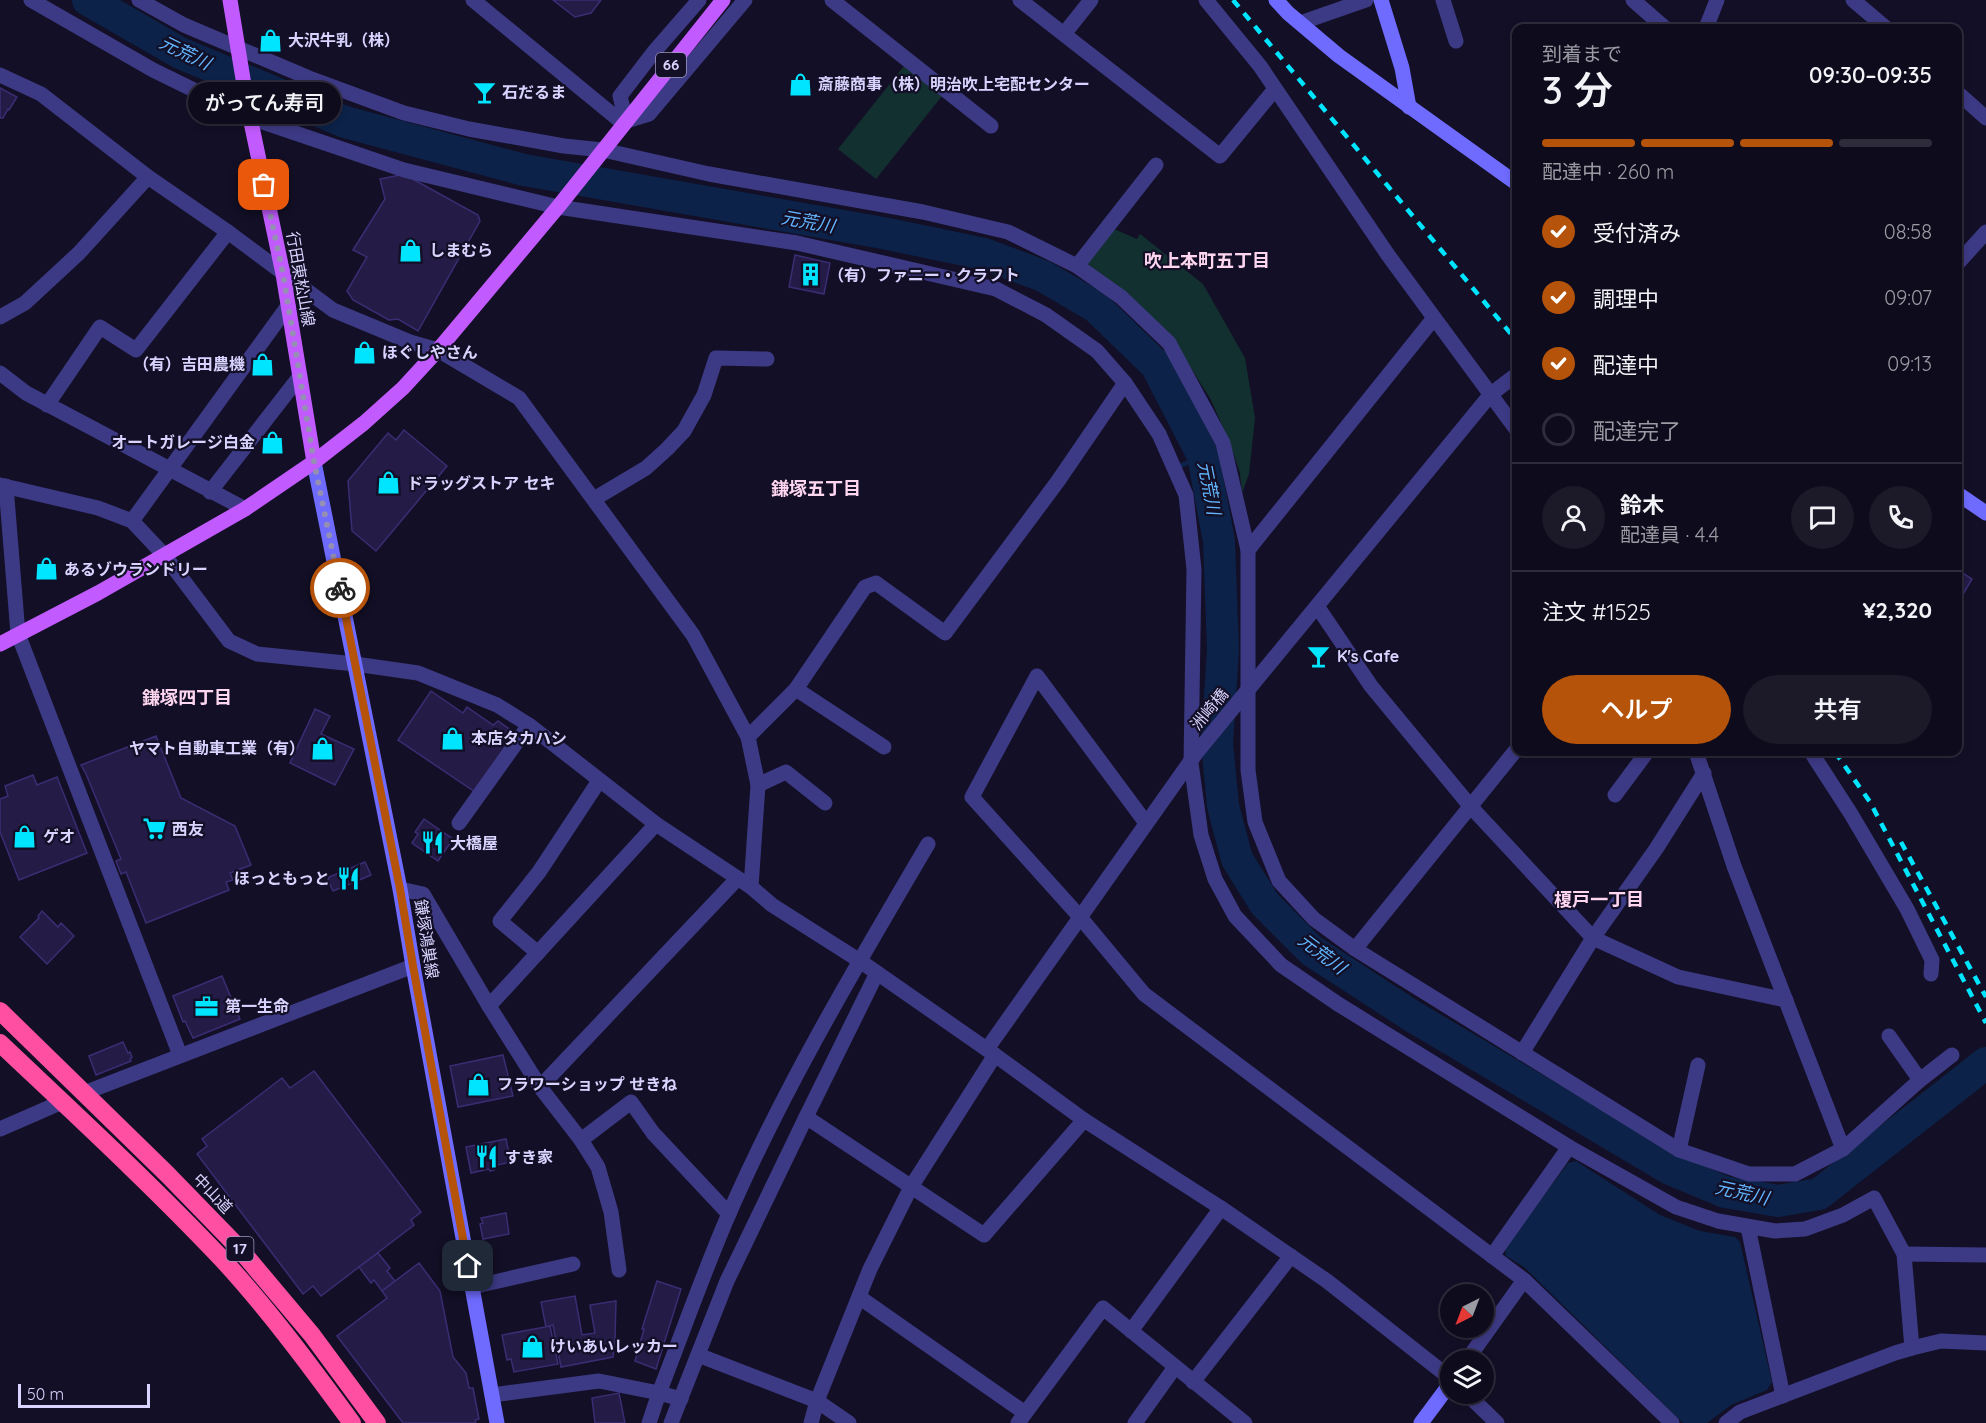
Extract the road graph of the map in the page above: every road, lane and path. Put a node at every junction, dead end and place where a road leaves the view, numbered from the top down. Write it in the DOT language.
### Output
graph roads {
  1 [pos="31,0"];
  2 [pos="139,0"];
  3 [pos="230,0"];
  4 [pos="473,0"];
  5 [pos="699,0"];
  6 [pos="744,0"];
  7 [pos="832,0"];
  8 [pos="1020,0"];
  9 [pos="1090,0"];
  10 [pos="1206,0"];
  11 [pos="1276,0"];
  12 [pos="1366,0"];
  13 [pos="1381,0"];
  14 [pos="1443,0"];
  15 [pos="1633,0"];
  16 [pos="1717,0"];
  17 [pos="1853,0"];
  18 [pos="719,5"];
  19 [pos="1300,23"];
  20 [pos="1660,24"];
  21 [pos="1708,24"];
  22 [pos="1881,24"];
  23 [pos="1064,34"];
  24 [pos="1456,41"];
  25 [pos="237,47"];
  26 [pos="0,75"];
  27 [pos="1275,89"];
  28 [pos="1962,97"];
  29 [pos="1409,107"];
  30 [pos="249,110"];
  31 [pos="1986,118"];
  32 [pos="625,122"];
  33 [pos="991,126"];
  34 [pos="601,153"];
  35 [pos="1156,165"];
  36 [pos="148,177"];
  37 [pos="1512,180"];
  38 [pos="560,205"];
  39 [pos="228,232"];
  40 [pos="1986,232"];
  41 [pos="1962,259"];
  42 [pos="1077,266"];
  43 [pos="283,274"];
  44 [pos="288,306"];
  45 [pos="0,317"];
  46 [pos="1434,318"];
  47 [pos="438,350"];
  48 [pos="767,359"];
  49 [pos="0,373"];
  50 [pos="300,376"];
  51 [pos="1512,378"];
  52 [pos="1125,383"];
  53 [pos="1491,394"];
  54 [pos="47,405"];
  55 [pos="1512,423"];
  56 [pos="314,462"];
  57 [pos="170,469"];
  58 [pos="3,485"];
  59 [pos="210,492"];
  60 [pos="1962,497"];
  61 [pos="594,499"];
  62 [pos="245,509"];
  63 [pos="1986,513"];
  64 [pos="132,521"];
  65 [pos="1248,550"];
  66 [pos="165,555"];
  67 [pos="1317,606"];
  68 [pos="18,634"];
  69 [pos="0,644"];
  70 [pos="355,664"];
  71 [pos="796,689"];
  72 [pos="1249,690"];
  73 [pos="529,725"];
  74 [pos="748,737"];
  75 [pos="884,747"];
  76 [pos="1512,755"];
  77 [pos="1644,756"];
  78 [pos="1698,756"];
  79 [pos="1814,756"];
  80 [pos="1194,757"];
  81 [pos="1704,773"];
  82 [pos="599,781"];
  83 [pos="758,786"];
  84 [pos="1615,795"];
  85 [pos="825,803"];
  86 [pos="1470,807"];
  87 [pos="459,823"];
  88 [pos="1146,823"];
  89 [pos="656,824"];
  90 [pos="928,844"];
  91 [pos="737,879"];
  92 [pos="751,887"];
  93 [pos="400,889"];
  94 [pos="1080,917"];
  95 [pos="1593,938"];
  96 [pos="1355,949"];
  97 [pos="538,953"];
  98 [pos="860,961"];
  99 [pos="413,966"];
  100 [pos="877,973"];
  101 [pos="1931,974"];
  102 [pos="1786,1000"];
  103 [pos="489,1006"];
  104 [pos="0,1011"];
  105 [pos="1889,1036"];
  106 [pos="0,1043"];
  107 [pos="991,1052"];
  108 [pos="1522,1053"];
  109 [pos="180,1055"];
  110 [pos="1952,1055"];
  111 [pos="1698,1065"];
  112 [pos="1920,1080"];
  113 [pos="540,1087"];
  114 [pos="84,1093"];
  115 [pos="62,1102"];
  116 [pos="806,1117"];
  117 [pos="1084,1120"];
  118 [pos="0,1129"];
  119 [pos="581,1140"];
  120 [pos="1569,1147"];
  121 [pos="1844,1149"];
  122 [pos="1679,1150"];
  123 [pos="911,1187"];
  124 [pos="1221,1208"];
  125 [pos="729,1214"];
  126 [pos="1748,1227"];
  127 [pos="1904,1254"];
  128 [pos="1986,1255"];
  129 [pos="1291,1256"];
  130 [pos="1492,1257"];
  131 [pos="573,1264"];
  132 [pos="619,1270"];
  133 [pos="1524,1280"];
  134 [pos="472,1287"];
  135 [pos="859,1297"];
  136 [pos="1131,1332"];
  137 [pos="1986,1343"];
  138 [pos="1912,1348"];
  139 [pos="1474,1350"];
  140 [pos="698,1354"];
  141 [pos="1175,1367"];
  142 [pos="1440,1370"];
  143 [pos="1193,1382"];
  144 [pos="659,1393"];
  145 [pos="492,1395"];
  146 [pos="1783,1396"];
  147 [pos="1440,1397"];
  148 [pos="681,1399"];
  149 [pos="817,1401"];
  150 [pos="1477,1404"];
  151 [pos="1022,1418"];
  152 [pos="352,1423"];
  153 [pos="377,1423"];
  154 [pos="497,1423"];
  155 [pos="649,1423"];
  156 [pos="671,1423"];
  157 [pos="811,1423"];
  158 [pos="849,1423"];
  159 [pos="1135,1423"];
  160 [pos="1245,1423"];
  161 [pos="1421,1423"];
  162 [pos="1497,1423"];
  163 [pos="1672,1423"];
  164 [pos="1726,1423"];
  1 -- 30 [label="street"];
  2 -- 25 [label="street"];
  3 -- 25 [label="main road"];
  4 -- 32 [label="street"];
  5 -- 32 [label="street"];
  6 -- 32 [label="street"];
  7 -- 33 [label="street"];
  8 -- 23 [label="street"];
  9 -- 23 [label="street"];
  10 -- 27 [label="street"];
  11 -- 19 [label="main road"];
  12 -- 19 [label="street"];
  13 -- 29 [label="main road"];
  14 -- 24 [label="street"];
  15 -- 20 [label="street"];
  16 -- 21 [label="street"];
  17 -- 22 [label="street"];
  18 -- 32 [label="main road, 66"];
  19 -- 29 [label="main road"];
  23 -- 27 [label="street"];
  25 -- 30 [label="main road, 行田東松山線"];
  25 -- 34 [label="street"];
  26 -- 36 [label="street"];
  27 -- 46 [label="street"];
  28 -- 31 [label="street"];
  29 -- 37 [label="main road"];
  30 -- 38 [label="street"];
  30 -- 43 [label="main road, 行田東松山線"];
  32 -- 34 [label="main road, 66"];
  34 -- 38 [label="main road, 66"];
  34 -- 42 [label="street"];
  35 -- 42 [label="street"];
  36 -- 39 [label="street"];
  36 -- 45 [label="street"];
  38 -- 47 [label="main road, 66"];
  38 -- 52 [label="street"];
  39 -- 43 [label="street"];
  39 -- 54 [label="street"];
  40 -- 41 [label="street"];
  42 -- 65 [label="street"];
  43 -- 44 [label="main road, 行田東松山線"];
  43 -- 47 [label="street"];
  44 -- 50 [label="main road, 行田東松山線"];
  44 -- 57 [label="street"];
  46 -- 53 [label="street"];
  46 -- 65 [label="street"];
  47 -- 56 [label="main road, 66"];
  47 -- 61 [label="street"];
  48 -- 61 [label="street"];
  49 -- 54 [label="street"];
  50 -- 56 [label="main road, 行田東松山線"];
  50 -- 59 [label="street"];
  51 -- 53 [label="street, 洲崎橋"];
  52 -- 71 [label="street"];
  52 -- 80 [label="street"];
  53 -- 55 [label="street"];
  53 -- 67 [label="street, 洲崎橋"];
  54 -- 57 [label="street"];
  56 -- 62 [label="main road, 66"];
  56 -- 70 [label="main road, 鎌塚鴻巣線"];
  57 -- 59 [label="street"];
  57 -- 64 [label="street"];
  58 -- 64 [label="street"];
  58 -- 68 [label="street"];
  59 -- 62 [label="street"];
  60 -- 63 [label="main road"];
  61 -- 74 [label="street"];
  62 -- 66 [label="main road, 66"];
  64 -- 66 [label="street"];
  65 -- 72 [label="street"];
  66 -- 68 [label="main road, 66"];
  66 -- 70 [label="street"];
  67 -- 72 [label="street, 洲崎橋"];
  67 -- 86 [label="street"];
  68 -- 69 [label="main road, 66"];
  68 -- 109 [label="street"];
  70 -- 73 [label="street"];
  70 -- 93 [label="main road, 鎌塚鴻巣線"];
  71 -- 74 [label="street"];
  71 -- 75 [label="street"];
  72 -- 80 [label="street, 洲崎橋"];
  72 -- 96 [label="street"];
  73 -- 82 [label="street"];
  73 -- 87 [label="street"];
  74 -- 83 [label="street"];
  76 -- 86 [label="street"];
  77 -- 84 [label="street"];
  78 -- 81 [label="street"];
  79 -- 101 [label="street"];
  80 -- 88 [label="street, 洲崎橋"];
  80 -- 120 [label="street"];
  81 -- 95 [label="street"];
  81 -- 102 [label="street"];
  82 -- 89 [label="street"];
  82 -- 97 [label="street"];
  83 -- 85 [label="street"];
  83 -- 92 [label="street"];
  86 -- 95 [label="street"];
  86 -- 96 [label="street"];
  88 -- 94 [label="street, 洲崎橋"];
  88 -- 94 [label="street"];
  89 -- 91 [label="street"];
  89 -- 97 [label="street"];
  90 -- 98 [label="street"];
  91 -- 92 [label="street"];
  91 -- 113 [label="street"];
  92 -- 98 [label="street"];
  93 -- 99 [label="main road, 鎌塚鴻巣線"];
  93 -- 103 [label="street"];
  94 -- 107 [label="street, 洲崎橋"];
  94 -- 130 [label="street"];
  95 -- 102 [label="street"];
  95 -- 108 [label="street"];
  96 -- 108 [label="street"];
  97 -- 103 [label="street"];
  98 -- 100 [label="street"];
  98 -- 125 [label="street"];
  99 -- 109 [label="street"];
  99 -- 134 [label="main road, 鎌塚鴻巣線"];
  100 -- 107 [label="street"];
  100 -- 116 [label="street"];
  102 -- 121 [label="street"];
  103 -- 113 [label="street"];
  104 -- 114 [label="highway, 中山道 / 17"];
  105 -- 112 [label="street"];
  106 -- 115 [label="highway, 17"];
  107 -- 117 [label="street"];
  107 -- 123 [label="street, 洲崎橋"];
  108 -- 122 [label="street"];
  109 -- 114 [label="street"];
  110 -- 112 [label="street"];
  111 -- 122 [label="street"];
  112 -- 121 [label="street"];
  113 -- 119 [label="street"];
  114 -- 153 [label="highway, 中山道 / 17"];
  115 -- 118 [label="street"];
  115 -- 152 [label="highway, 17"];
  116 -- 123 [label="street"];
  116 -- 140 [label="street"];
  117 -- 123 [label="street"];
  117 -- 124 [label="street"];
  119 -- 125 [label="street"];
  119 -- 132 [label="street"];
  120 -- 126 [label="street"];
  120 -- 130 [label="street"];
  121 -- 122 [label="street"];
  123 -- 135 [label="street, 洲崎橋"];
  124 -- 129 [label="street"];
  124 -- 136 [label="street"];
  125 -- 144 [label="street"];
  126 -- 127 [label="street"];
  126 -- 146 [label="street"];
  127 -- 128 [label="street"];
  127 -- 138 [label="street"];
  129 -- 142 [label="street"];
  129 -- 143 [label="street"];
  130 -- 133 [label="street"];
  131 -- 134 [label="street"];
  133 -- 139 [label="street"];
  133 -- 163 [label="street"];
  134 -- 145 [label="main road, 鎌塚鴻巣線"];
  135 -- 149 [label="street, 洲崎橋"];
  135 -- 151 [label="street"];
  136 -- 141 [label="street"];
  136 -- 151 [label="street"];
  137 -- 138 [label="street"];
  138 -- 146 [label="street"];
  140 -- 148 [label="street"];
  140 -- 149 [label="street"];
  141 -- 143 [label="street"];
  141 -- 159 [label="street"];
  143 -- 160 [label="street"];
  144 -- 145 [label="street"];
  144 -- 148 [label="street"];
  144 -- 155 [label="street"];
  145 -- 154 [label="main road, 鎌塚鴻巣線"];
  146 -- 164 [label="street"];
  147 -- 161 [label="main road"];
  148 -- 156 [label="street"];
  149 -- 157 [label="street, 洲崎橋"];
  149 -- 158 [label="street"];
  150 -- 162 [label="street"];
}
